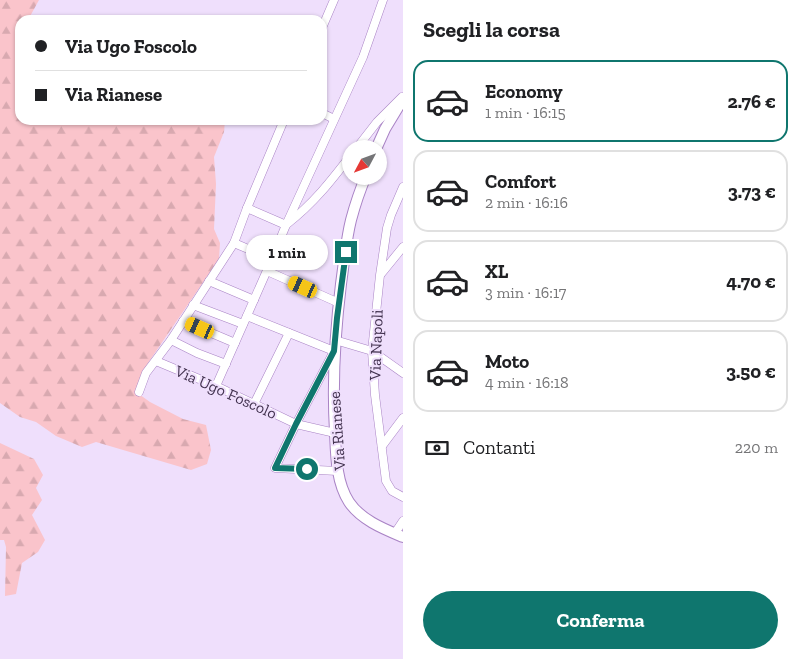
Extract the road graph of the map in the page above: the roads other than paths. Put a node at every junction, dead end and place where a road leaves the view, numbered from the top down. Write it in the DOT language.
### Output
graph roads {
  1 [pos="334,0"];
  2 [pos="383,0"];
  3 [pos="327,16"];
  4 [pos="403,97"];
  5 [pos="327,116"];
  6 [pos="334,119"];
  7 [pos="282,125"];
  8 [pos="363,140"];
  9 [pos="380,140"];
  10 [pos="342,166"];
  11 [pos="363,185"];
  12 [pos="403,187"];
  13 [pos="247,208"];
  14 [pos="286,225"];
  15 [pos="234,243"];
  16 [pos="403,247"];
  17 [pos="272,259"];
  18 [pos="267,271"];
  19 [pos="380,275"];
  20 [pos="209,281"];
  21 [pos="254,300"];
  22 [pos="339,303"];
  23 [pos="193,305"];
  24 [pos="247,316"];
  25 [pos="183,321"];
  26 [pos="243,324"];
  27 [pos="289,333"];
  28 [pos="171,340"];
  29 [pos="335,340"];
  30 [pos="235,343"];
  31 [pos="334,351"];
  32 [pos="372,351"];
  33 [pos="156,361"];
  34 [pos="226,364"];
  35 [pos="403,373"];
  36 [pos="216,386"];
  37 [pos="139,392"];
  38 [pos="254,404"];
  39 [pos="403,418"];
  40 [pos="296,424"];
  41 [pos="335,433"];
  42 [pos="382,446"];
  43 [pos="338,471"];
  44 [pos="403,497"];
  45 [pos="403,521"];
  46 [pos="399,535"];
  1 -- 3 [label="street"];
  2 -- 6 [label="street"];
  4 -- 8 [label="street"];
  4 -- 9 [label="main road"];
  5 -- 6 [label="street"];
  6 -- 14 [label="street"];
  7 -- 13 [label="street"];
  10 -- 14 [label="street"];
  11 -- 22 [label="main road, Via Rianese"];
  12 -- 19 [label="street, Via Napoli"];
  13 -- 14 [label="street"];
  13 -- 15 [label="street"];
  14 -- 17 [label="street"];
  15 -- 17 [label="street"];
  15 -- 20 [label="street"];
  16 -- 19 [label="street"];
  17 -- 18 [label="street"];
  18 -- 21 [label="street"];
  18 -- 22 [label="street"];
  19 -- 32 [label="street, Via Napoli"];
  20 -- 21 [label="street"];
  20 -- 23 [label="street"];
  21 -- 24 [label="street"];
  22 -- 29 [label="main road, Via Rianese"];
  23 -- 25 [label="street"];
  23 -- 26 [label="street"];
  24 -- 26 [label="street"];
  24 -- 27 [label="street"];
  25 -- 28 [label="street"];
  25 -- 30 [label="street"];
  26 -- 30 [label="street"];
  27 -- 31 [label="street"];
  27 -- 38 [label="street"];
  28 -- 33 [label="street"];
  28 -- 34 [label="street"];
  29 -- 31 [label="main road, Via Rianese"];
  29 -- 32 [label="street"];
  30 -- 34 [label="street"];
  31 -- 40 [label="street"];
  31 -- 41 [label="main road, Via Rianese"];
  32 -- 35 [label="street"];
  32 -- 42 [label="street, Via Napoli"];
  33 -- 36 [label="street, Via Ugo Foscolo"];
  33 -- 37 [label="street"];
  34 -- 36 [label="street"];
  36 -- 38 [label="street, Via Ugo Foscolo"];
  38 -- 40 [label="street, Via Ugo Foscolo"];
  39 -- 42 [label="street"];
  40 -- 41 [label="street, Via Ugo Foscolo"];
  40 -- 43 [label="street, Via Ugo Foscolo"];
  41 -- 43 [label="main road, Via Rianese"];
  42 -- 44 [label="street, Via Napoli"];
  43 -- 46 [label="main road, Via Rianese"];
  45 -- 46 [label="street"];
}
